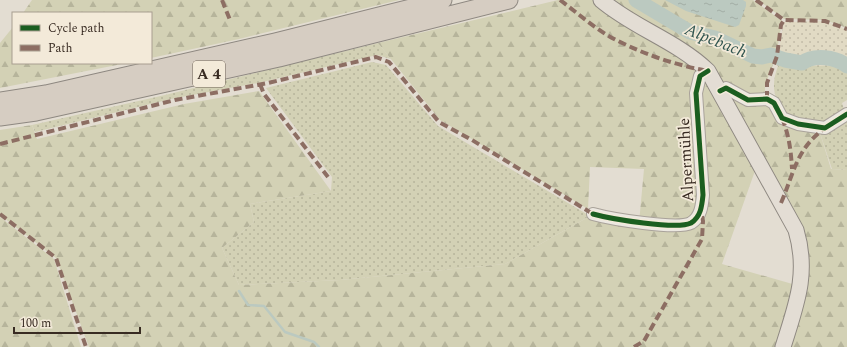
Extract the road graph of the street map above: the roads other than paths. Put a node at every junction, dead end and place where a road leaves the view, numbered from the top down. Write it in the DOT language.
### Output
graph roads {
  1 [pos="443,0"];
  2 [pos="510,0"];
  3 [pos="601,0"];
  4 [pos="414,15"];
  5 [pos="708,71"];
  6 [pos="720,91"];
  7 [pos="0,101"];
  8 [pos="847,114"];
  9 [pos="0,117"];
  10 [pos="593,214"];
  11 [pos="783,347"];
  1 -- 4 [label="highway, A 4"];
  2 -- 4 [label="highway, A 4"];
  3 -- 5 [label="main road"];
  4 -- 7 [label="highway, A 4"];
  4 -- 9 [label="highway, A 4"];
  5 -- 6 [label="main road"];
  5 -- 10 [label="street, Alpermühle"];
  6 -- 8 [label="street"];
  6 -- 11 [label="main road"];
}
